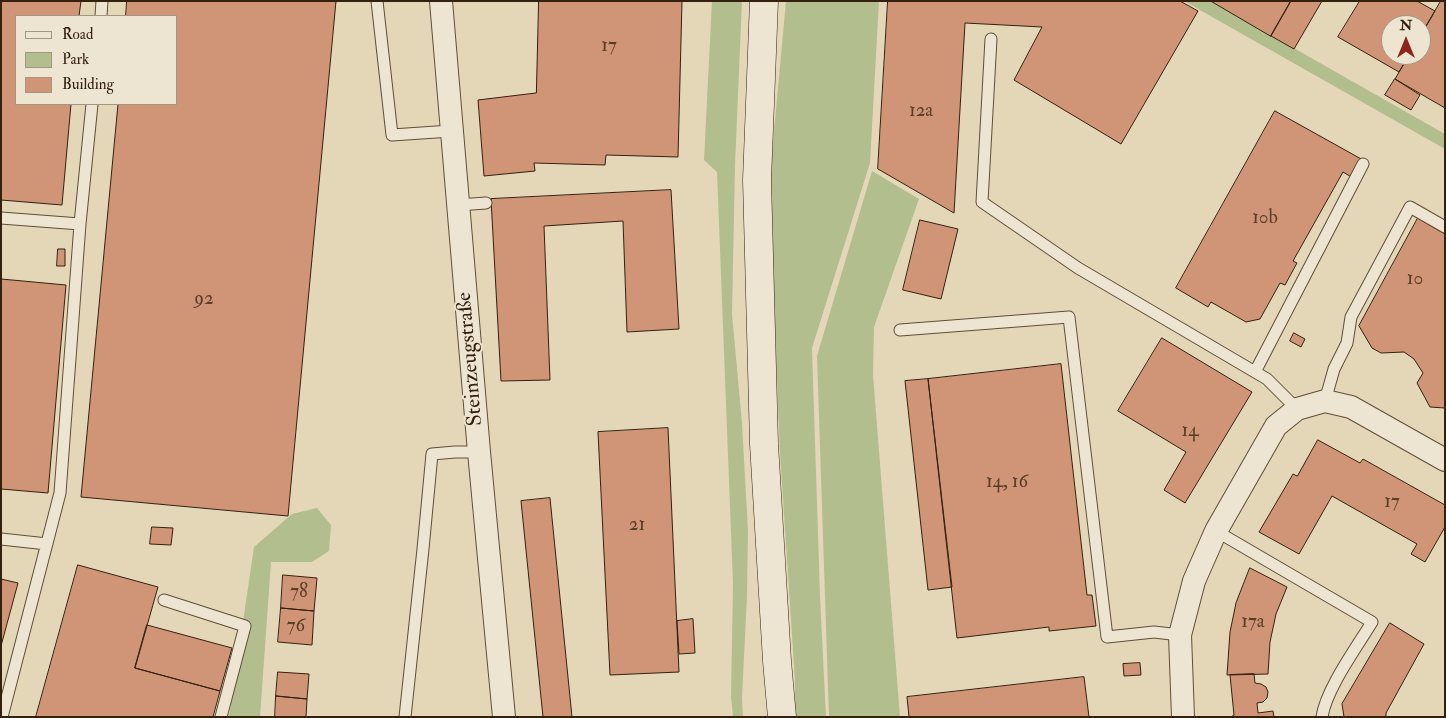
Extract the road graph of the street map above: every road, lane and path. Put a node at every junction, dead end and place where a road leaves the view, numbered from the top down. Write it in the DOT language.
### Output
graph roads {
  1 [pos="102,1"];
  2 [pos="377,1"];
  3 [pos="441,1"];
  4 [pos="764,1"];
  5 [pos="101,15"];
  6 [pos="991,39"];
  7 [pos="92,105"];
  8 [pos="452,132"];
  9 [pos="1363,164"];
  10 [pos="486,203"];
  11 [pos="458,205"];
  12 [pos="1,218"];
  13 [pos="80,224"];
  14 [pos="1445,227"];
  15 [pos="900,330"];
  16 [pos="1255,372"];
  17 [pos="1325,401"];
  18 [pos="1297,409"];
  19 [pos="479,452"];
  20 [pos="1445,460"];
  21 [pos="1216,531"];
  22 [pos="1,539"];
  23 [pos="47,544"];
  24 [pos="164,600"];
  25 [pos="1180,635"];
  26 [pos="2,717"];
  27 [pos="221,717"];
  28 [pos="405,717"];
  29 [pos="504,717"];
  30 [pos="782,717"];
  31 [pos="1183,717"];
  32 [pos="1322,717"];
  1 -- 5 [label="lane"];
  2 -- 8 [label="lane"];
  3 -- 8 [label="street, Steinzeugstraße"];
  4 -- 30 [label="main road"];
  6 -- 16 [label="lane"];
  7 -- 13 [label="lane"];
  8 -- 11 [label="street, Steinzeugstraße"];
  9 -- 16 [label="lane"];
  10 -- 11 [label="lane"];
  11 -- 19 [label="street, Steinzeugstraße"];
  12 -- 13 [label="lane"];
  13 -- 23 [label="lane"];
  14 -- 17 [label="lane"];
  15 -- 25 [label="lane"];
  16 -- 18 [label="lane"];
  17 -- 18 [label="street"];
  17 -- 20 [label="street"];
  18 -- 21 [label="street"];
  19 -- 28 [label="lane"];
  19 -- 29 [label="street, Steinzeugstraße"];
  21 -- 25 [label="street"];
  21 -- 32 [label="lane"];
  22 -- 23 [label="lane"];
  23 -- 26 [label="lane"];
  24 -- 27 [label="lane"];
  25 -- 31 [label="street"];
}
